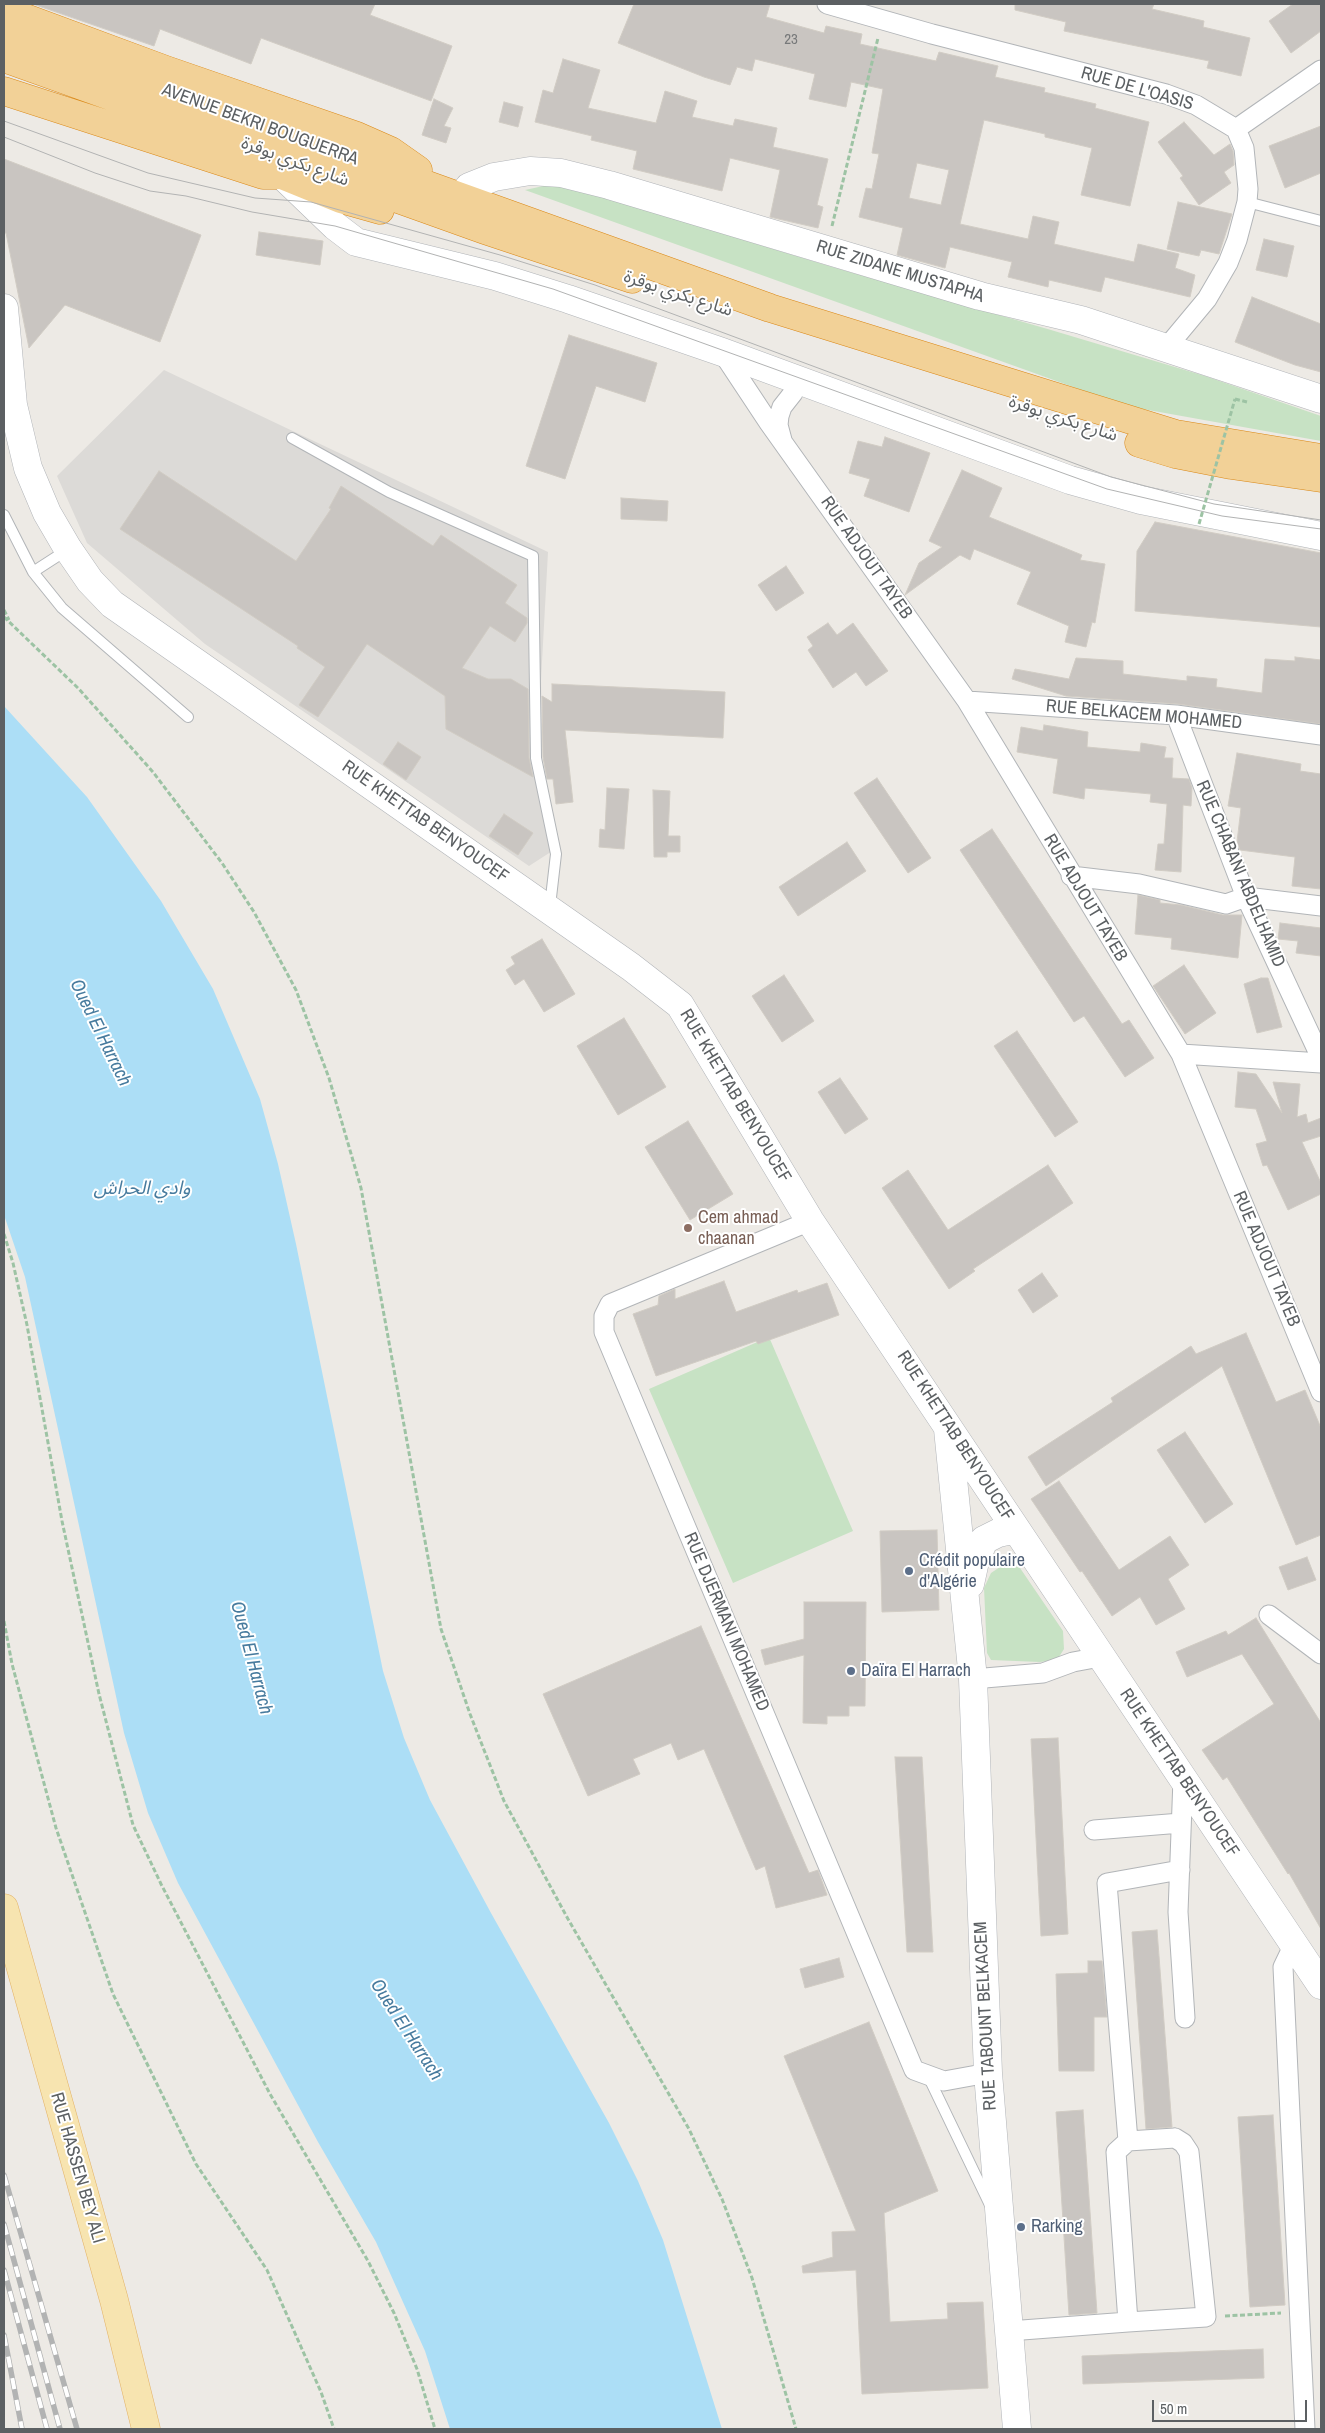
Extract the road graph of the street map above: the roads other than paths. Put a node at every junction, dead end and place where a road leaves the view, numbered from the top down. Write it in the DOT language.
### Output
graph roads {
  1 [pos="827,4"];
  2 [pos="4,10"];
  3 [pos="884,11"];
  4 [pos="4,35"];
  5 [pos="4,58"];
  6 [pos="47,60"];
  7 [pos="1321,70"];
  8 [pos="4,92"];
  9 [pos="1236,128"];
  10 [pos="282,175"];
  11 [pos="427,184"];
  12 [pos="469,190"];
  13 [pos="1247,202"];
  14 [pos="1321,221"];
  15 [pos="512,228"];
  16 [pos="4,308"];
  17 [pos="1168,347"];
  18 [pos="722,352"];
  19 [pos="796,380"];
  20 [pos="1321,399"];
  21 [pos="292,438"];
  22 [pos="782,441"];
  23 [pos="1321,458"];
  24 [pos="1321,478"];
  25 [pos="4,515"];
  26 [pos="1321,536"];
  27 [pos="68,549"];
  28 [pos="33,572"];
  29 [pos="967,701"];
  30 [pos="1176,714"];
  31 [pos="188,718"];
  32 [pos="1321,735"];
  33 [pos="1071,876"];
  34 [pos="1246,897"];
  35 [pos="1321,906"];
  36 [pos="549,909"];
  37 [pos="1181,1054"];
  38 [pos="1321,1058"];
  39 [pos="1321,1063"];
  40 [pos="810,1221"];
  41 [pos="1321,1392"];
  42 [pos="947,1422"];
  43 [pos="992,1494"];
  44 [pos="957,1517"];
  45 [pos="1016,1529"];
  46 [pos="966,1602"];
  47 [pos="1269,1615"];
  48 [pos="1321,1654"];
  49 [pos="1100,1657"];
  50 [pos="973,1678"];
  51 [pos="1183,1779"];
  52 [pos="1182,1823"];
  53 [pos="1094,1830"];
  54 [pos="1180,1870"];
  55 [pos="4,1908"];
  56 [pos="1294,1944"];
  57 [pos="1321,1985"];
  58 [pos="1185,2018"];
  59 [pos="988,2074"];
  60 [pos="928,2075"];
  61 [pos="1128,2141"];
  62 [pos="1000,2226"];
  63 [pos="1128,2322"];
  64 [pos="1009,2331"];
  65 [pos="146,2429"];
  66 [pos="1017,2429"];
  67 [pos="1305,2429"];
  1 -- 3 [label="street, RUE DE L'OASIS"];
  2 -- 11 [label="highway"];
  3 -- 9 [label="street, RUE DE L'OASIS"];
  4 -- 6 [label="highway, AVENUE BEKRI BOUGUERRA"];
  5 -- 6 [label="highway, AVENUE BEKRI BOUGUERRA"];
  6 -- 11 [label="highway, AVENUE BEKRI BOUGUERRA"];
  6 -- 15 [label="highway, شارع بكري بوقرة"];
  7 -- 9 [label="street"];
  8 -- 10 [label="highway"];
  9 -- 13 [label="street"];
  10 -- 15 [label="highway"];
  10 -- 18 [label="street"];
  11 -- 12 [label="highway, AVENUE BEKRI BOUGUERRA"];
  12 -- 15 [label="highway, AVENUE BEKRI BOUGUERRA"];
  12 -- 17 [label="street, RUE ZIDANE MUSTAPHA"];
  13 -- 14 [label="lane"];
  13 -- 17 [label="street"];
  15 -- 23 [label="highway, شارع بكري بوقرة"];
  15 -- 24 [label="highway, شارع بكري بوقرة"];
  16 -- 27 [label="street, RUE KHETTAB BENYOUCEF"];
  17 -- 20 [label="street, RUE ZIDANE MUSTAPHA"];
  18 -- 19 [label="street"];
  18 -- 22 [label="street, RUE ADJOUT TAYEB"];
  19 -- 22 [label="street, RUE ADJOUT TAYEB"];
  19 -- 26 [label="street"];
  21 -- 36 [label="lane"];
  22 -- 29 [label="street, RUE ADJOUT TAYEB"];
  25 -- 28 [label="lane"];
  27 -- 28 [label="lane"];
  27 -- 36 [label="street, RUE KHETTAB BENYOUCEF"];
  28 -- 31 [label="lane"];
  29 -- 30 [label="street, RUE BELKACEM MOHAMED"];
  29 -- 33 [label="street, RUE ADJOUT TAYEB"];
  30 -- 32 [label="street, RUE BELKACEM MOHAMED"];
  30 -- 34 [label="street, RUE CHABANI ABDELHAMID"];
  33 -- 34 [label="street"];
  33 -- 37 [label="street, RUE ADJOUT TAYEB"];
  34 -- 35 [label="street"];
  34 -- 38 [label="street, RUE CHABANI ABDELHAMID"];
  36 -- 40 [label="street, RUE KHETTAB BENYOUCEF"];
  37 -- 39 [label="street"];
  37 -- 41 [label="street, RUE ADJOUT TAYEB"];
  40 -- 42 [label="street, RUE KHETTAB BENYOUCEF"];
  40 -- 60 [label="street, RUE DJERMANI MOHAMED"];
  42 -- 43 [label="street, RUE KHETTAB BENYOUCEF"];
  42 -- 44 [label="street, RUE TABOUNT BELKACEM"];
  43 -- 44 [label="street"];
  43 -- 45 [label="street, RUE KHETTAB BENYOUCEF"];
  44 -- 46 [label="street, RUE TABOUNT BELKACEM"];
  45 -- 46 [label="street"];
  45 -- 49 [label="street, RUE KHETTAB BENYOUCEF"];
  46 -- 50 [label="street, RUE TABOUNT BELKACEM"];
  47 -- 48 [label="street"];
  49 -- 50 [label="street"];
  49 -- 51 [label="street, RUE KHETTAB BENYOUCEF"];
  50 -- 59 [label="street, RUE TABOUNT BELKACEM"];
  51 -- 52 [label="street"];
  51 -- 56 [label="street, RUE KHETTAB BENYOUCEF"];
  52 -- 53 [label="street"];
  52 -- 54 [label="street"];
  54 -- 58 [label="street"];
  54 -- 61 [label="street"];
  55 -- 65 [label="main road, RUE HASSEN BEY ALI"];
  56 -- 57 [label="street, RUE KHETTAB BENYOUCEF"];
  56 -- 67 [label="street"];
  59 -- 60 [label="street, RUE DJERMANI MOHAMED"];
  59 -- 62 [label="street, RUE TABOUNT BELKACEM"];
  60 -- 62 [label="lane"];
  61 -- 63 [label="street"];
  61 -- 63 [label="street"];
  62 -- 64 [label="street, RUE TABOUNT BELKACEM"];
  63 -- 64 [label="street"];
  64 -- 66 [label="street, RUE TABOUNT BELKACEM"];
}
